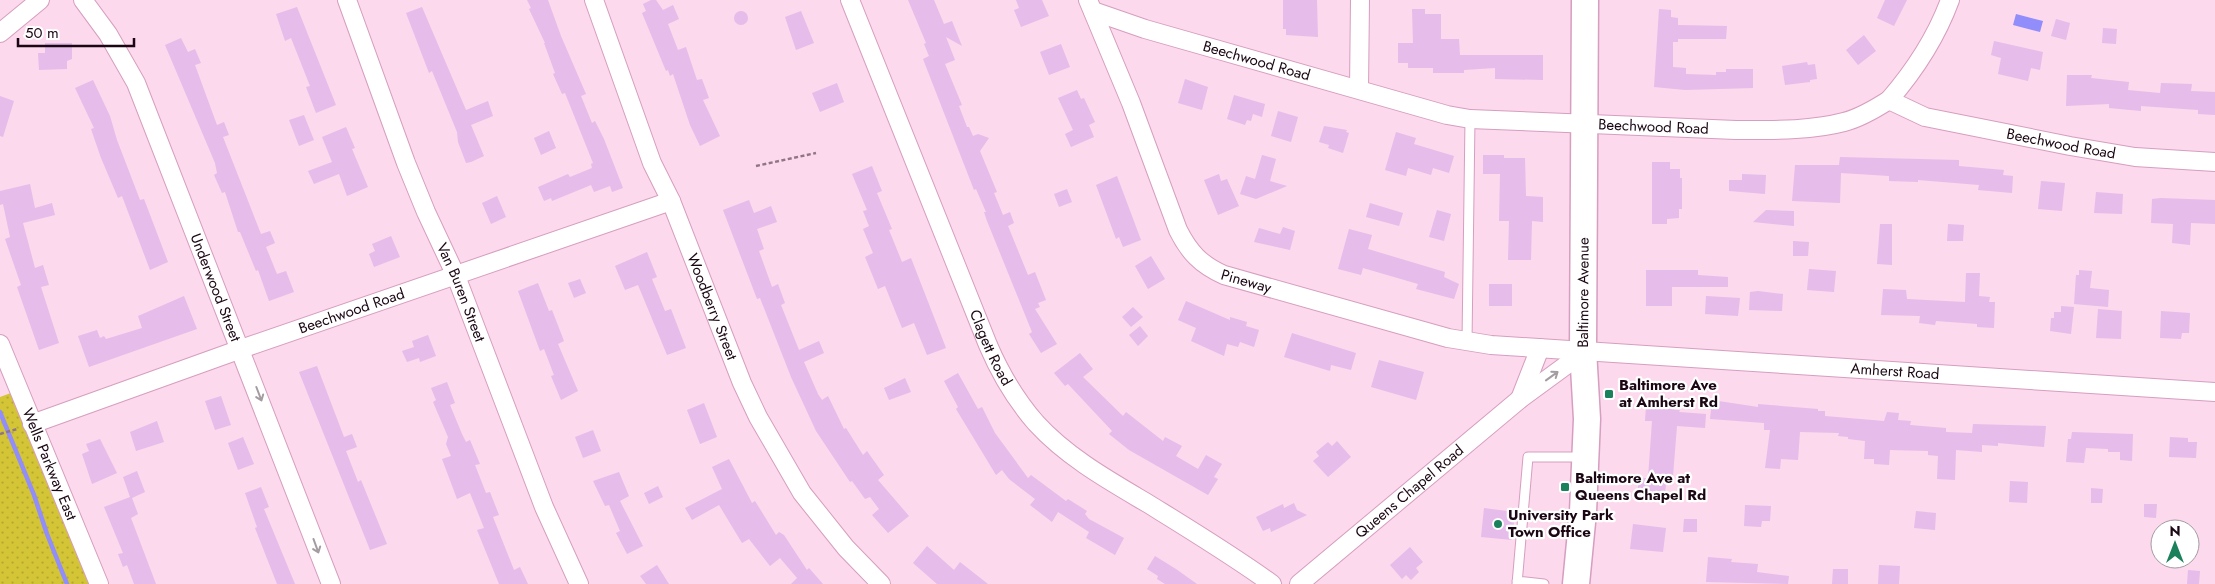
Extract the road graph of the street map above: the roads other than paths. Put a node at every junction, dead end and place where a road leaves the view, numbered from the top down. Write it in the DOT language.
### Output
graph roads {
  1 [pos="40,0"];
  2 [pos="83,0"];
  3 [pos="347,0"];
  4 [pos="594,0"];
  5 [pos="850,0"];
  6 [pos="1360,0"];
  7 [pos="1585,0"];
  8 [pos="1950,0"];
  9 [pos="1091,6"];
  10 [pos="0,33"];
  11 [pos="1359,89"];
  12 [pos="1889,100"];
  13 [pos="1470,119"];
  14 [pos="1585,123"];
  15 [pos="2215,162"];
  16 [pos="671,201"];
  17 [pos="456,276"];
  18 [pos="1467,342"];
  19 [pos="0,344"];
  20 [pos="1540,348"];
  21 [pos="241,349"];
  22 [pos="1578,350"];
  23 [pos="2215,392"];
  24 [pos="1520,399"];
  25 [pos="26,426"];
  26 [pos="1586,457"];
  27 [pos="1517,583"];
  28 [pos="99,584"];
  29 [pos="331,584"];
  30 [pos="579,584"];
  31 [pos="881,584"];
  32 [pos="1272,584"];
  33 [pos="1299,584"];
  34 [pos="1544,584"];
  35 [pos="1576,584"];
  1 -- 10 [label="street"];
  2 -- 21 [label="street, Underwood Street"];
  3 -- 17 [label="street, Van Buren Street"];
  4 -- 16 [label="street, Woodberry Street"];
  5 -- 32 [label="street, Clagett Road"];
  6 -- 11 [label="street"];
  7 -- 14 [label="main road, Baltimore Avenue"];
  8 -- 12 [label="street"];
  9 -- 11 [label="street, Beechwood Road"];
  9 -- 18 [label="street, Pineway"];
  11 -- 13 [label="street, Beechwood Road"];
  12 -- 14 [label="street, Beechwood Road"];
  12 -- 15 [label="street, Beechwood Road"];
  13 -- 14 [label="street, Beechwood Road"];
  13 -- 18 [label="lane"];
  14 -- 22 [label="main road, Baltimore Avenue"];
  16 -- 17 [label="street, Beechwood Road"];
  16 -- 31 [label="street, Woodberry Street"];
  17 -- 21 [label="street, Beechwood Road"];
  17 -- 30 [label="street, Van Buren Street"];
  18 -- 20 [label="street, Pineway"];
  19 -- 25 [label="street, Wells Parkway East"];
  20 -- 22 [label="street, Pineway"];
  20 -- 24 [label="street, Queens Chapel Road"];
  21 -- 25 [label="street, Beechwood Road"];
  21 -- 29 [label="street, Underwood Street, one-way"];
  22 -- 23 [label="street, Amherst Road"];
  24 -- 22 [label="street, Queens Chapel Road, one-way"];
  22 -- 26 [label="main road, Baltimore Avenue"];
  24 -- 33 [label="street, Queens Chapel Road"];
  25 -- 28 [label="street, Wells Parkway East"];
  26 -- 27 [label="lane"];
  26 -- 35 [label="main road, Baltimore Avenue"];
  27 -- 34 [label="lane"];
}
